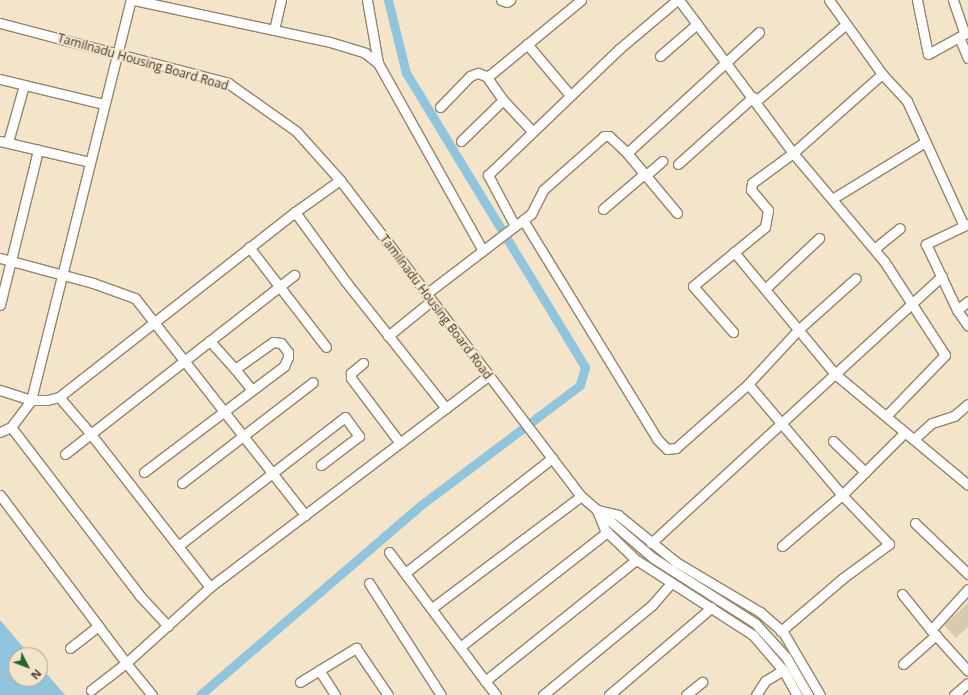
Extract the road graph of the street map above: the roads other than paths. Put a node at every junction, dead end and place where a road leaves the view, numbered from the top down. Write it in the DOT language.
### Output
graph roads {
  1 [pos="131,0"];
  2 [pos="134,0"];
  3 [pos="282,0"];
  4 [pos="367,0"];
  5 [pos="501,0"];
  6 [pos="510,0"];
  7 [pos="581,0"];
  8 [pos="678,0"];
  9 [pos="829,0"];
  10 [pos="917,0"];
  11 [pos="953,0"];
  12 [pos="0,23"];
  13 [pos="696,24"];
  14 [pos="846,24"];
  15 [pos="274,30"];
  16 [pos="759,32"];
  17 [pos="964,35"];
  18 [pos="527,44"];
  19 [pos="118,53"];
  20 [pos="660,56"];
  21 [pos="968,58"];
  22 [pos="378,63"];
  23 [pos="725,64"];
  24 [pos="882,74"];
  25 [pos="486,76"];
  26 [pos="0,79"];
  27 [pos="24,85"];
  28 [pos="570,95"];
  29 [pos="755,99"];
  30 [pos="503,100"];
  31 [pos="103,104"];
  32 [pos="440,107"];
  33 [pos="532,131"];
  34 [pos="461,141"];
  35 [pos="4,142"];
  36 [pos="925,142"];
  37 [pos="38,150"];
  38 [pos="627,153"];
  39 [pos="793,153"];
  40 [pos="662,161"];
  41 [pos="90,162"];
  42 [pos="678,164"];
  43 [pos="645,175"];
  44 [pos="340,180"];
  45 [pos="832,199"];
  46 [pos="603,209"];
  47 [pos="295,212"];
  48 [pos="678,213"];
  49 [pos="523,220"];
  50 [pos="966,225"];
  51 [pos="513,228"];
  52 [pos="900,228"];
  53 [pos="819,238"];
  54 [pos="249,247"];
  55 [pos="874,249"];
  56 [pos="483,251"];
  57 [pos="734,252"];
  58 [pos="0,258"];
  59 [pos="10,261"];
  60 [pos="64,274"];
  61 [pos="294,275"];
  62 [pos="942,276"];
  63 [pos="856,278"];
  64 [pos="280,286"];
  65 [pos="766,288"];
  66 [pos="429,297"];
  67 [pos="968,301"];
  68 [pos="913,303"];
  69 [pos="0,305"];
  70 [pos="957,310"];
  71 [pos="154,322"];
  72 [pos="968,326"];
  73 [pos="799,329"];
  74 [pos="733,332"];
  75 [pos="388,336"];
  76 [pos="210,341"];
  77 [pos="326,347"];
  78 [pos="184,361"];
  79 [pos="363,363"];
  80 [pos="235,369"];
  81 [pos="835,374"];
  82 [pos="489,375"];
  83 [pos="313,382"];
  84 [pos="748,384"];
  85 [pos="0,390"];
  86 [pos="252,390"];
  87 [pos="59,397"];
  88 [pos="31,400"];
  89 [pos="968,404"];
  90 [pos="446,408"];
  91 [pos="224,412"];
  92 [pos="886,416"];
  93 [pos="781,423"];
  94 [pos="11,427"];
  95 [pos="0,432"];
  96 [pos="905,432"];
  97 [pos="90,433"];
  98 [pos="243,434"];
  99 [pos="914,439"];
  100 [pos="833,441"];
  101 [pos="400,443"];
  102 [pos="65,454"];
  103 [pos="552,458"];
  104 [pos="321,465"];
  105 [pos="144,472"];
  106 [pos="271,472"];
  107 [pos="865,472"];
  108 [pos="182,483"];
  109 [pos="968,486"];
  110 [pos="0,495"];
  111 [pos="842,495"];
  112 [pos="581,496"];
  113 [pos="597,510"];
  114 [pos="305,515"];
  115 [pos="915,523"];
  116 [pos="607,532"];
  117 [pos="651,543"];
  118 [pos="178,546"];
  119 [pos="782,546"];
  120 [pos="389,552"];
  121 [pos="636,560"];
  122 [pos="405,573"];
  123 [pos="968,574"];
  124 [pos="369,583"];
  125 [pos="671,583"];
  126 [pos="210,587"];
  127 [pos="968,589"];
  128 [pos="902,594"];
  129 [pos="712,607"];
  130 [pos="432,608"];
  131 [pos="98,626"];
  132 [pos="168,626"];
  133 [pos="781,631"];
  134 [pos="934,633"];
  135 [pos="460,646"];
  136 [pos="70,648"];
  137 [pos="126,663"];
  138 [pos="903,664"];
  139 [pos="319,670"];
  140 [pos="783,670"];
  141 [pos="968,671"];
  142 [pos="486,681"];
  143 [pos="300,682"];
  144 [pos="702,682"];
  145 [pos="968,682"];
  146 [pos="91,690"];
  147 [pos="152,695"];
  148 [pos="335,695"];
  149 [pos="388,695"];
  150 [pos="441,695"];
  151 [pos="496,695"];
  152 [pos="543,695"];
  153 [pos="609,695"];
  154 [pos="686,695"];
  155 [pos="756,695"];
  156 [pos="797,695"];
  157 [pos="808,695"];
  158 [pos="820,695"];
  159 [pos="954,695"];
  1 -- 19 [label="street"];
  2 -- 15 [label="street"];
  3 -- 15 [label="street"];
  4 -- 22 [label="street"];
  5 -- 6 [label="street"];
  7 -- 18 [label="street"];
  8 -- 13 [label="street"];
  8 -- 28 [label="street"];
  9 -- 14 [label="street"];
  10 -- 17 [label="street"];
  11 -- 17 [label="street"];
  12 -- 19 [label="street, Tamilnadu Housing Board Road"];
  13 -- 20 [label="street"];
  13 -- 23 [label="street"];
  14 -- 24 [label="street"];
  14 -- 29 [label="street"];
  15 -- 22 [label="street"];
  16 -- 23 [label="street"];
  17 -- 21 [label="street"];
  18 -- 25 [label="street"];
  18 -- 28 [label="street"];
  19 -- 31 [label="street"];
  19 -- 44 [label="street, Tamilnadu Housing Board Road"];
  22 -- 56 [label="street"];
  23 -- 29 [label="street"];
  23 -- 38 [label="street"];
  24 -- 36 [label="street"];
  24 -- 39 [label="street"];
  25 -- 30 [label="street"];
  25 -- 32 [label="street"];
  26 -- 27 [label="street"];
  27 -- 31 [label="street"];
  27 -- 35 [label="street"];
  28 -- 33 [label="street"];
  29 -- 39 [label="street"];
  29 -- 42 [label="street"];
  30 -- 33 [label="street"];
  30 -- 34 [label="street"];
  31 -- 41 [label="street"];
  33 -- 51 [label="street"];
  35 -- 37 [label="street"];
  36 -- 45 [label="street"];
  36 -- 50 [label="street"];
  37 -- 41 [label="street"];
  37 -- 59 [label="street"];
  38 -- 43 [label="street"];
  38 -- 49 [label="street"];
  39 -- 45 [label="street"];
  39 -- 57 [label="street"];
  40 -- 43 [label="street"];
  41 -- 60 [label="street"];
  43 -- 46 [label="street"];
  43 -- 48 [label="street"];
  44 -- 47 [label="street"];
  44 -- 66 [label="street, Tamilnadu Housing Board Road"];
  45 -- 55 [label="street"];
  47 -- 54 [label="street"];
  47 -- 75 [label="street"];
  49 -- 51 [label="street"];
  49 -- 84 [label="street"];
  50 -- 62 [label="street"];
  51 -- 56 [label="street"];
  52 -- 55 [label="street"];
  53 -- 65 [label="street"];
  54 -- 64 [label="street"];
  54 -- 71 [label="street"];
  55 -- 68 [label="street"];
  56 -- 66 [label="street"];
  57 -- 65 [label="street"];
  57 -- 74 [label="street"];
  58 -- 59 [label="street"];
  59 -- 60 [label="street"];
  59 -- 69 [label="street"];
  60 -- 71 [label="street"];
  60 -- 88 [label="street"];
  61 -- 64 [label="street"];
  62 -- 68 [label="street"];
  62 -- 70 [label="street"];
  63 -- 73 [label="street"];
  64 -- 76 [label="street"];
  64 -- 77 [label="street"];
  65 -- 73 [label="street"];
  66 -- 75 [label="street"];
  66 -- 82 [label="street, Tamilnadu Housing Board Road"];
  67 -- 70 [label="street"];
  68 -- 81 [label="street"];
  68 -- 92 [label="street"];
  70 -- 72 [label="street"];
  71 -- 78 [label="street"];
  71 -- 87 [label="street"];
  73 -- 81 [label="street"];
  73 -- 84 [label="street"];
  75 -- 90 [label="street"];
  76 -- 78 [label="street"];
  76 -- 80 [label="street"];
  78 -- 91 [label="street"];
  78 -- 97 [label="street"];
  79 -- 101 [label="street"];
  80 -- 86 [label="street"];
  80 -- 86 [label="street"];
  81 -- 92 [label="street"];
  81 -- 93 [label="street"];
  82 -- 90 [label="street"];
  82 -- 103 [label="street, Tamilnadu Housing Board Road"];
  83 -- 98 [label="street"];
  84 -- 93 [label="street"];
  85 -- 88 [label="street"];
  86 -- 91 [label="street"];
  87 -- 88 [label="street"];
  87 -- 97 [label="street"];
  88 -- 94 [label="street"];
  89 -- 99 [label="street"];
  90 -- 101 [label="street"];
  91 -- 98 [label="street"];
  91 -- 105 [label="street"];
  92 -- 96 [label="street"];
  93 -- 111 [label="street"];
  93 -- 117 [label="street"];
  94 -- 95 [label="street"];
  94 -- 132 [label="street"];
  96 -- 99 [label="street"];
  96 -- 107 [label="street"];
  97 -- 102 [label="street"];
  97 -- 118 [label="street"];
  98 -- 106 [label="street"];
  98 -- 108 [label="street"];
  99 -- 109 [label="street"];
  100 -- 107 [label="street"];
  101 -- 114 [label="street"];
  103 -- 112 [label="street, Tamilnadu Housing Board Road"];
  103 -- 122 [label="street"];
  104 -- 106 [label="street"];
  106 -- 114 [label="street"];
  106 -- 118 [label="street"];
  107 -- 111 [label="street"];
  110 -- 131 [label="street"];
  111 -- 119 [label="street"];
  111 -- 133 [label="street"];
  112 -- 113 [label="street, Tamilnadu Housing Board Road"];
  112 -- 130 [label="street"];
  113 -- 116 [label="street"];
  113 -- 117 [label="street"];
  113 -- 157 [label="street, Tamilnadu Housing Board Road"];
  114 -- 126 [label="street"];
  115 -- 123 [label="street"];
  116 -- 121 [label="street"];
  116 -- 135 [label="street"];
  117 -- 133 [label="street"];
  118 -- 126 [label="street"];
  120 -- 122 [label="street"];
  121 -- 125 [label="street"];
  121 -- 142 [label="street"];
  122 -- 130 [label="street"];
  124 -- 150 [label="street"];
  125 -- 129 [label="street"];
  125 -- 152 [label="street"];
  126 -- 132 [label="street"];
  127 -- 134 [label="street"];
  128 -- 134 [label="street"];
  129 -- 140 [label="street"];
  129 -- 153 [label="street"];
  130 -- 135 [label="street"];
  131 -- 136 [label="street"];
  131 -- 137 [label="street"];
  132 -- 137 [label="street"];
  133 -- 158 [label="street"];
  134 -- 138 [label="street"];
  134 -- 141 [label="street"];
  135 -- 142 [label="street"];
  137 -- 146 [label="street"];
  137 -- 147 [label="street"];
  139 -- 143 [label="street"];
  139 -- 148 [label="street"];
  139 -- 149 [label="street"];
  140 -- 155 [label="street"];
  140 -- 156 [label="street"];
  142 -- 151 [label="street"];
  144 -- 154 [label="street"];
  145 -- 159 [label="street"];
}
